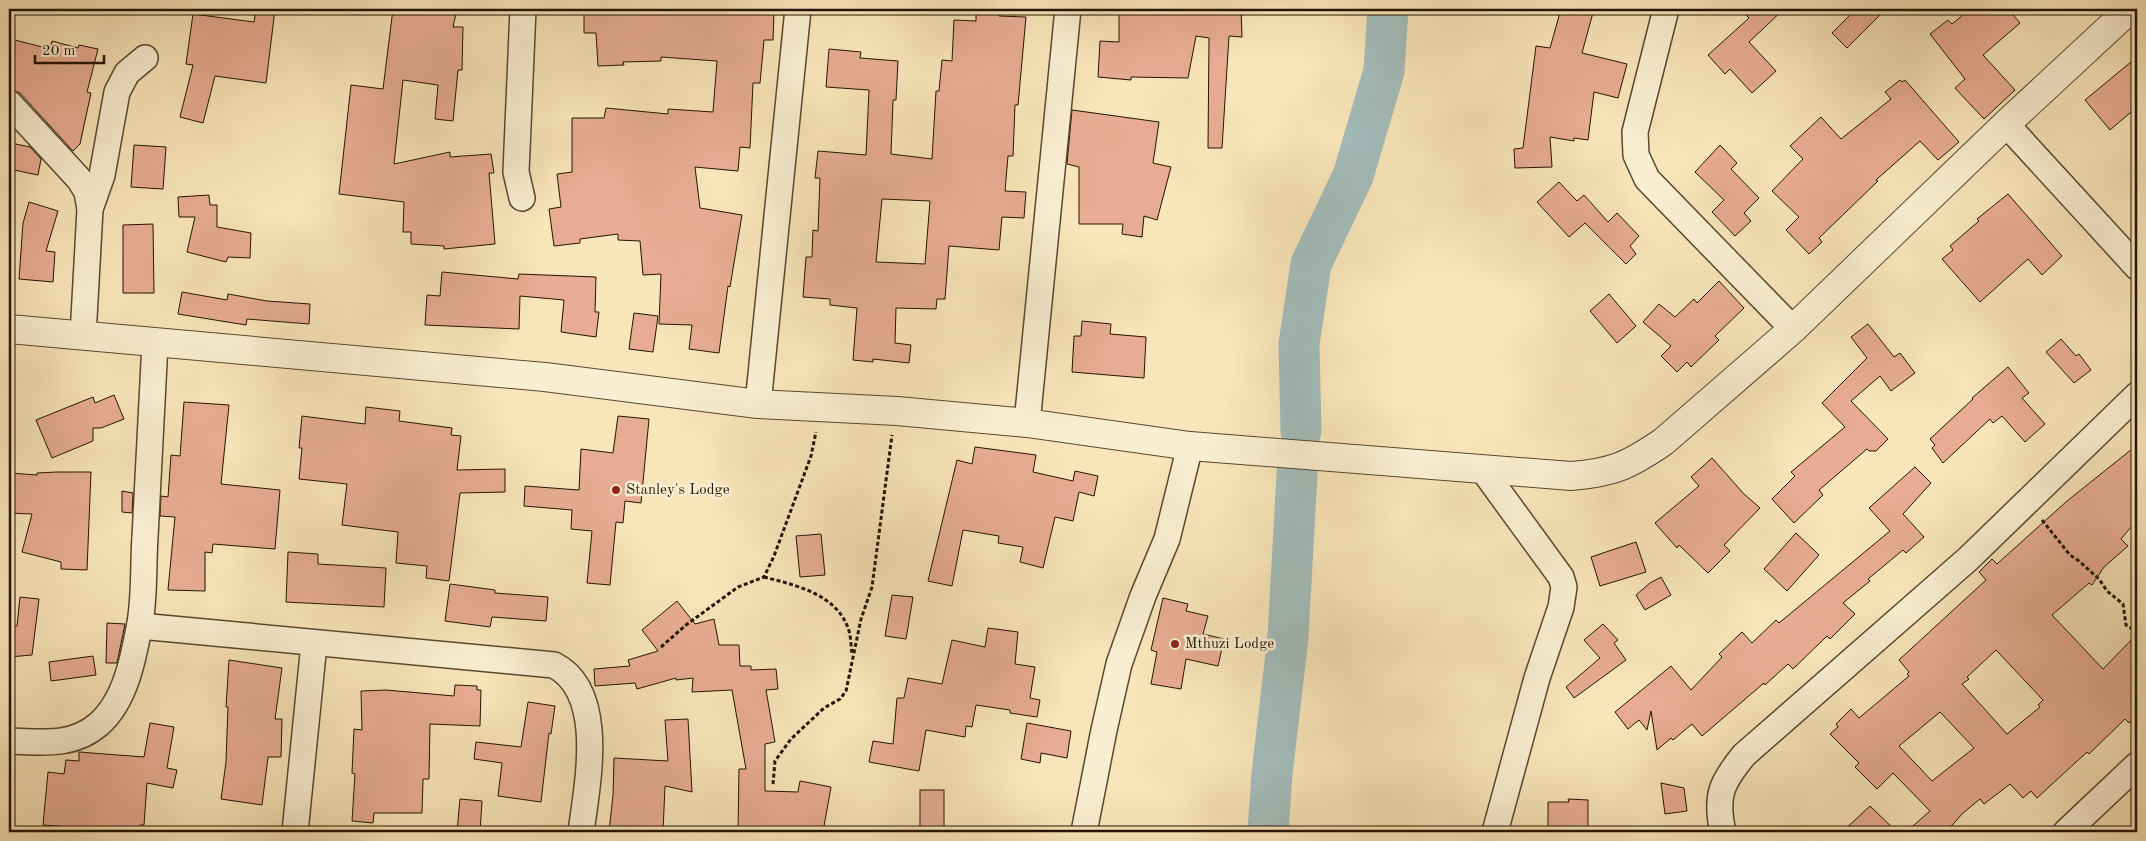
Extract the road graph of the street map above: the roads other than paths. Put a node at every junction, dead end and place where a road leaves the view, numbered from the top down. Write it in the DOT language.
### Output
graph roads {
  1 [pos="523,9"];
  2 [pos="798,9"];
  3 [pos="1068,9"];
  4 [pos="1666,9"];
  5 [pos="2130,9"];
  6 [pos="145,58"];
  7 [pos="9,103"];
  8 [pos="2006,124"];
  9 [pos="522,198"];
  10 [pos="90,209"];
  11 [pos="2137,266"];
  12 [pos="9,329"];
  13 [pos="1793,329"];
  14 [pos="83,336"];
  15 [pos="155,343"];
  16 [pos="2137,395"];
  17 [pos="758,404"];
  18 [pos="1027,422"];
  19 [pos="1190,446"];
  20 [pos="1483,470"];
  21 [pos="140,626"];
  22 [pos="314,644"];
  23 [pos="9,741"];
  24 [pos="9,748"];
  25 [pos="2137,765"];
  26 [pos="295,832"];
  27 [pos="581,832"];
  28 [pos="1084,832"];
  29 [pos="1495,832"];
  30 [pos="1723,832"];
  31 [pos="2066,832"];
  1 -- 9 [label="street"];
  2 -- 17 [label="street"];
  3 -- 18 [label="street"];
  4 -- 13 [label="street"];
  5 -- 8 [label="street"];
  6 -- 10 [label="street"];
  7 -- 10 [label="street"];
  8 -- 11 [label="street"];
  8 -- 13 [label="street"];
  10 -- 14 [label="street"];
  12 -- 14 [label="street"];
  13 -- 20 [label="street"];
  14 -- 15 [label="street"];
  15 -- 17 [label="street"];
  15 -- 21 [label="street"];
  16 -- 30 [label="street"];
  17 -- 18 [label="street"];
  18 -- 19 [label="street"];
  19 -- 20 [label="street"];
  19 -- 28 [label="street"];
  20 -- 29 [label="street"];
  21 -- 22 [label="street"];
  21 -- 23 [label="street"];
  22 -- 26 [label="street"];
  22 -- 27 [label="street"];
  23 -- 24 [label="street"];
  25 -- 31 [label="street"];
}
